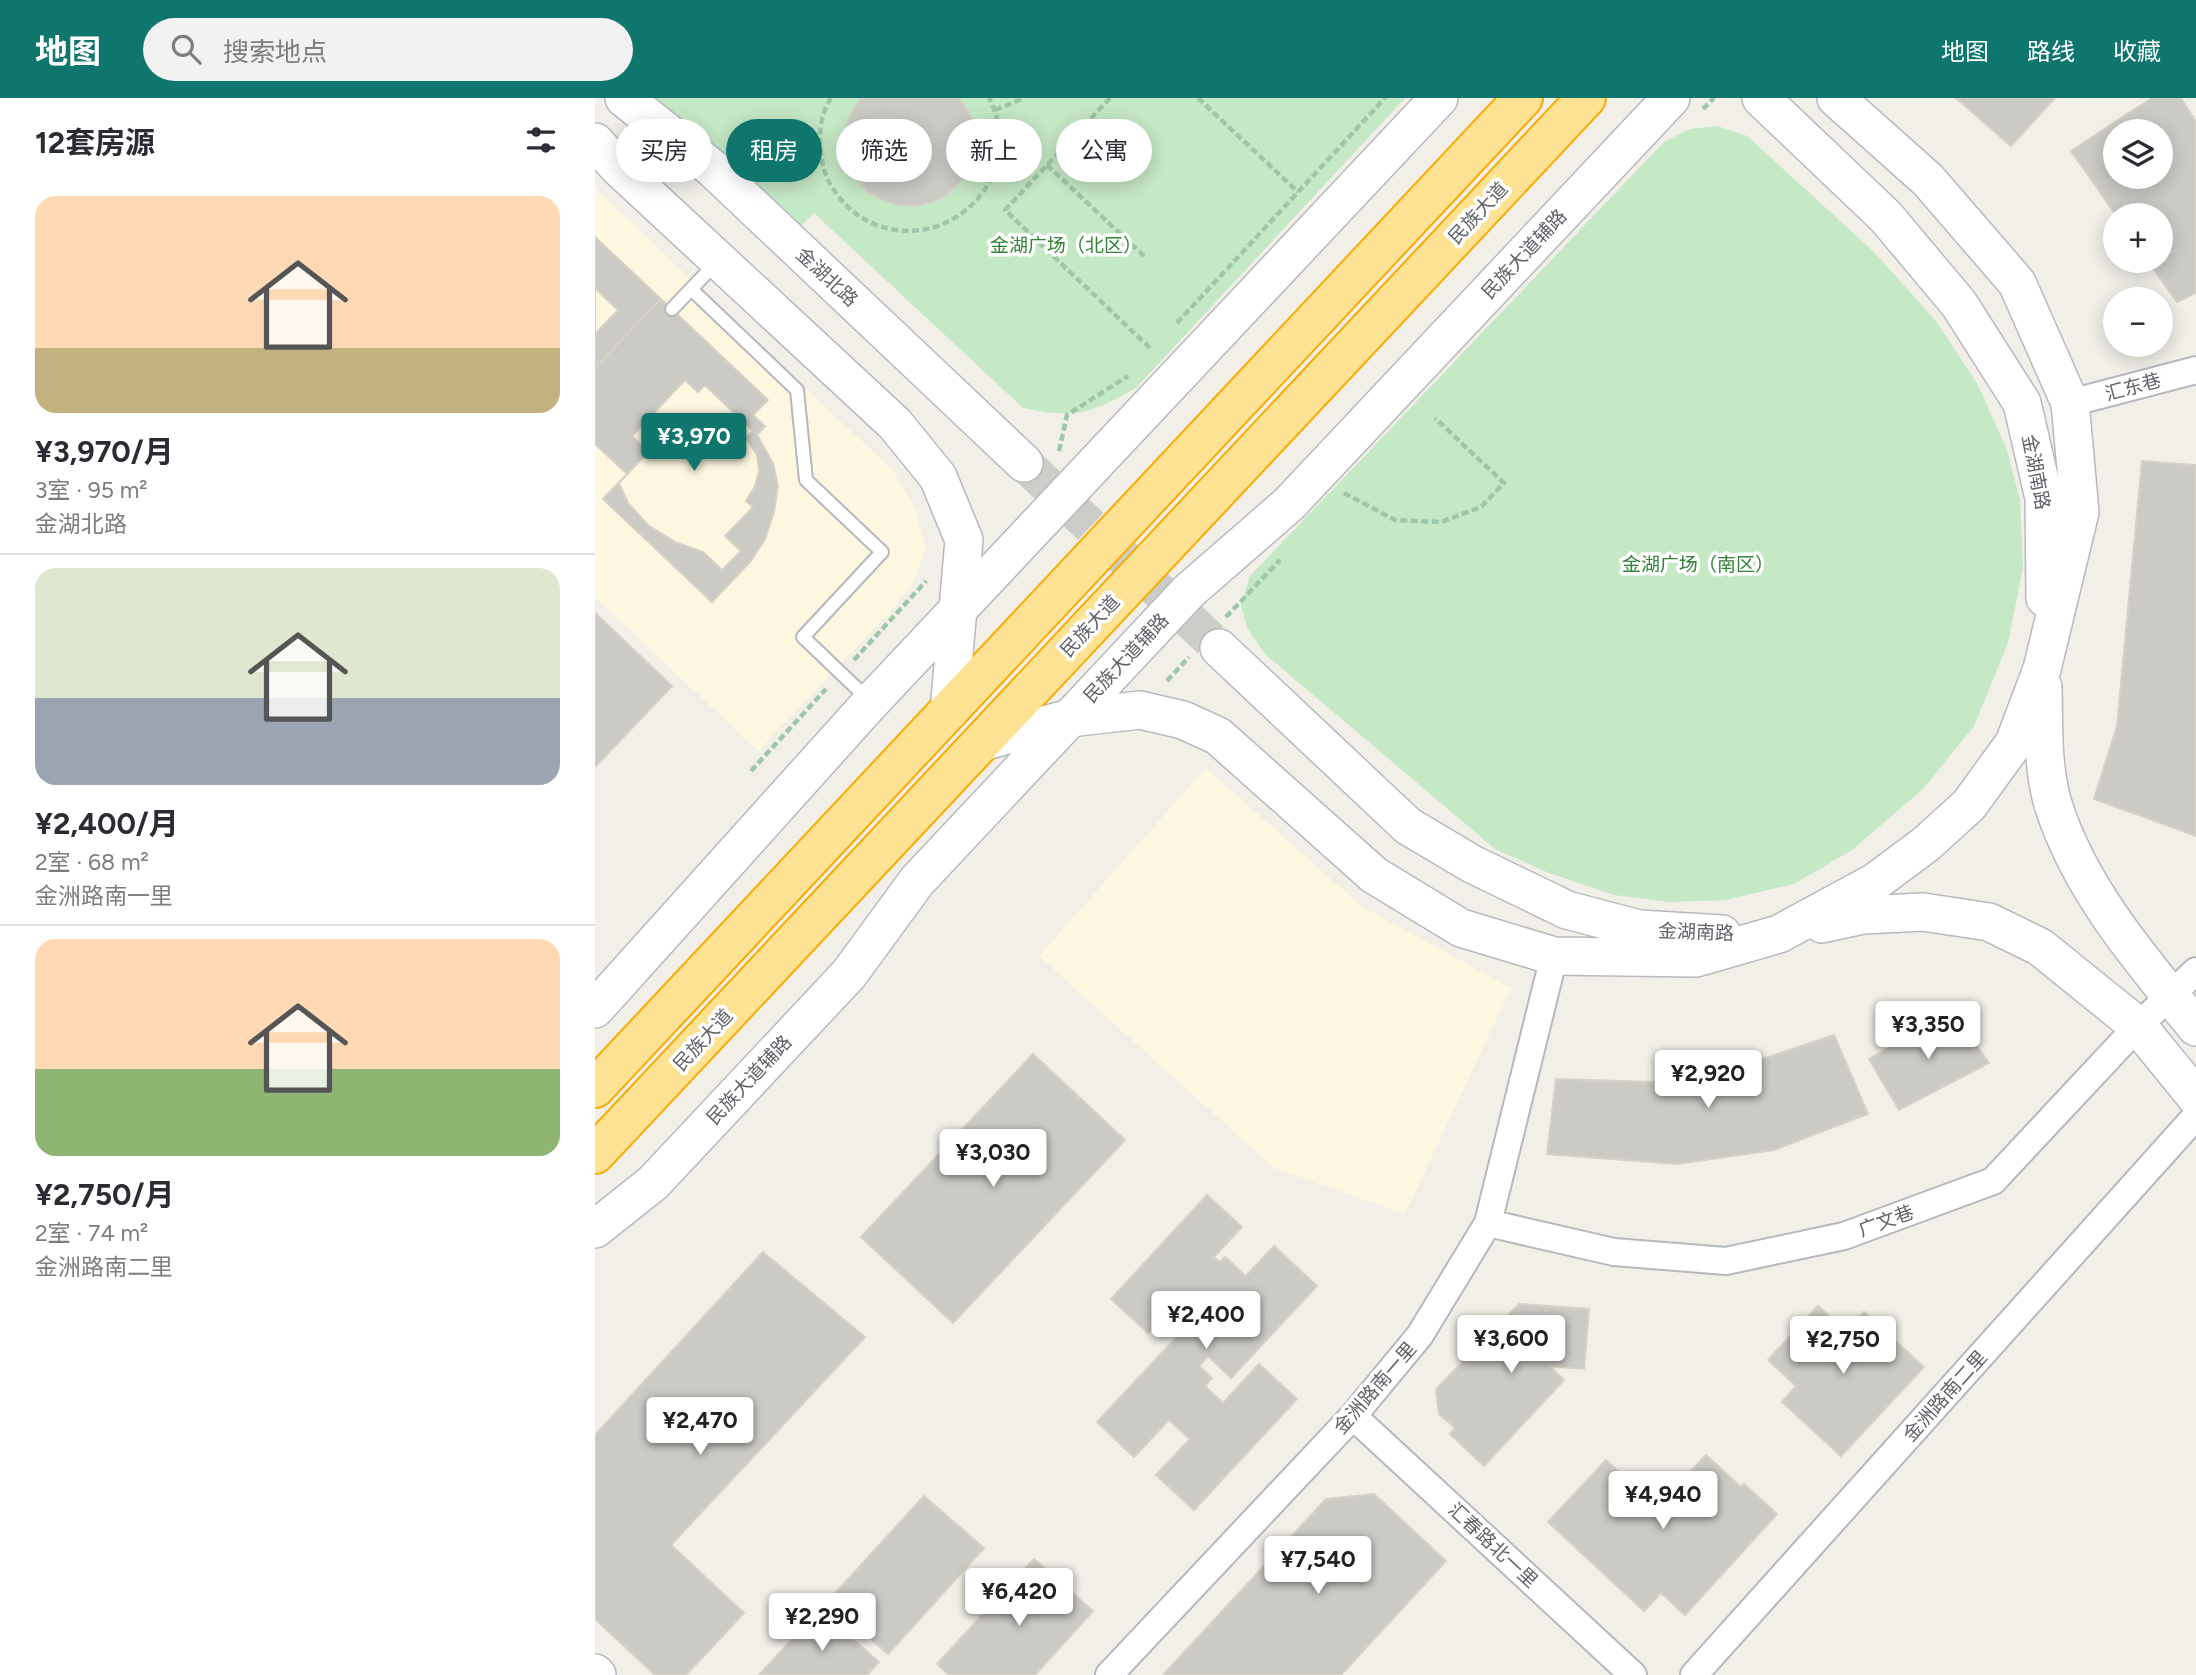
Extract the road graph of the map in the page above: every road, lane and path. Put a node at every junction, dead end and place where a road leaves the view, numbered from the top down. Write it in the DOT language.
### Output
graph roads {
  1 [pos="624,98"];
  2 [pos="831,98"];
  3 [pos="989,98"];
  4 [pos="1024,98"];
  5 [pos="1110,98"];
  6 [pos="1198,98"];
  7 [pos="1385,98"];
  8 [pos="1439,98"];
  9 [pos="1523,98"];
  10 [pos="1586,98"];
  11 [pos="1671,98"];
  12 [pos="1761,98"];
  13 [pos="1836,98"];
  14 [pos="996,110"];
  15 [pos="595,142"];
  16 [pos="1047,165"];
  17 [pos="1298,192"];
  18 [pos="1145,257"];
  19 [pos="719,260"];
  20 [pos="691,289"];
  21 [pos="672,310"];
  22 [pos="1171,330"];
  23 [pos="1144,359"];
  24 [pos="1136,368"];
  25 [pos="2196,370"];
  26 [pos="2070,403"];
  27 [pos="1435,418"];
  28 [pos="1037,462"];
  29 [pos="1343,493"];
  30 [pos="926,581"];
  31 [pos="958,611"];
  32 [pos="1219,648"];
  33 [pos="2042,669"];
  34 [pos="841,673"];
  35 [pos="871,702"];
  36 [pos="949,711"];
  37 [pos="1070,718"];
  38 [pos="982,742"];
  39 [pos="751,771"];
  40 [pos="1779,934"];
  41 [pos="1554,956"];
  42 [pos="2196,971"];
  43 [pos="2171,997"];
  44 [pos="595,1009"];
  45 [pos="2138,1027"];
  46 [pos="2196,1027"];
  47 [pos="595,1088"];
  48 [pos="2196,1097"];
  49 [pos="2196,1116"];
  50 [pos="595,1154"];
  51 [pos="1488,1223"];
  52 [pos="595,1229"];
  53 [pos="1353,1416"];
  54 [pos="1109,1675"];
  55 [pos="1633,1675"];
  56 [pos="1694,1675"];
  1 -- 28 [label="main road, 金湖北路"];
  2 -- 14 [label="path"];
  3 -- 14 [label="path"];
  4 -- 14 [label="path"];
  5 -- 16 [label="path"];
  6 -- 17 [label="path"];
  7 -- 17 [label="path"];
  8 -- 31 [label="main road"];
  9 -- 36 [label="highway"];
  10 -- 38 [label="highway, 民族大道"];
  11 -- 37 [label="main road, 民族大道辅路"];
  12 -- 33 [label="main road, 金湖南路"];
  13 -- 26 [label="main road"];
  15 -- 19 [label="main road"];
  16 -- 18 [label="path"];
  16 -- 23 [label="path"];
  17 -- 22 [label="path"];
  19 -- 20 [label="lane"];
  19 -- 31 [label="main road"];
  20 -- 21 [label="lane"];
  20 -- 34 [label="lane"];
  24 -- 28 [label="path"];
  25 -- 26 [label="street, 汇东巷"];
  26 -- 33 [label="main road"];
  27 -- 29 [label="path"];
  30 -- 34 [label="path"];
  31 -- 35 [label="main road"];
  31 -- 36 [label="main road"];
  32 -- 40 [label="main road, 金湖南路"];
  33 -- 40 [label="main road"];
  33 -- 43 [label="main road, 金湖南路"];
  34 -- 35 [label="lane"];
  34 -- 39 [label="path"];
  35 -- 44 [label="main road"];
  36 -- 47 [label="highway"];
  37 -- 38 [label="main road"];
  37 -- 41 [label="main road"];
  37 -- 52 [label="main road, 民族大道辅路"];
  38 -- 50 [label="highway, 民族大道"];
  40 -- 41 [label="main road"];
  40 -- 45 [label="main road, 金湖南路"];
  41 -- 51 [label="street, 金洲路南一里"];
  42 -- 43 [label="street, 广文巷"];
  43 -- 45 [label="street, 广文巷"];
  43 -- 46 [label="main road, 金湖南路"];
  45 -- 48 [label="main road, 金湖南路"];
  45 -- 51 [label="street, 广文巷"];
  49 -- 56 [label="street, 金洲路南二里"];
  51 -- 53 [label="street, 金洲路南一里"];
  53 -- 54 [label="street, 金洲路南一里"];
  53 -- 55 [label="street, 汇春路北一里"];
}
